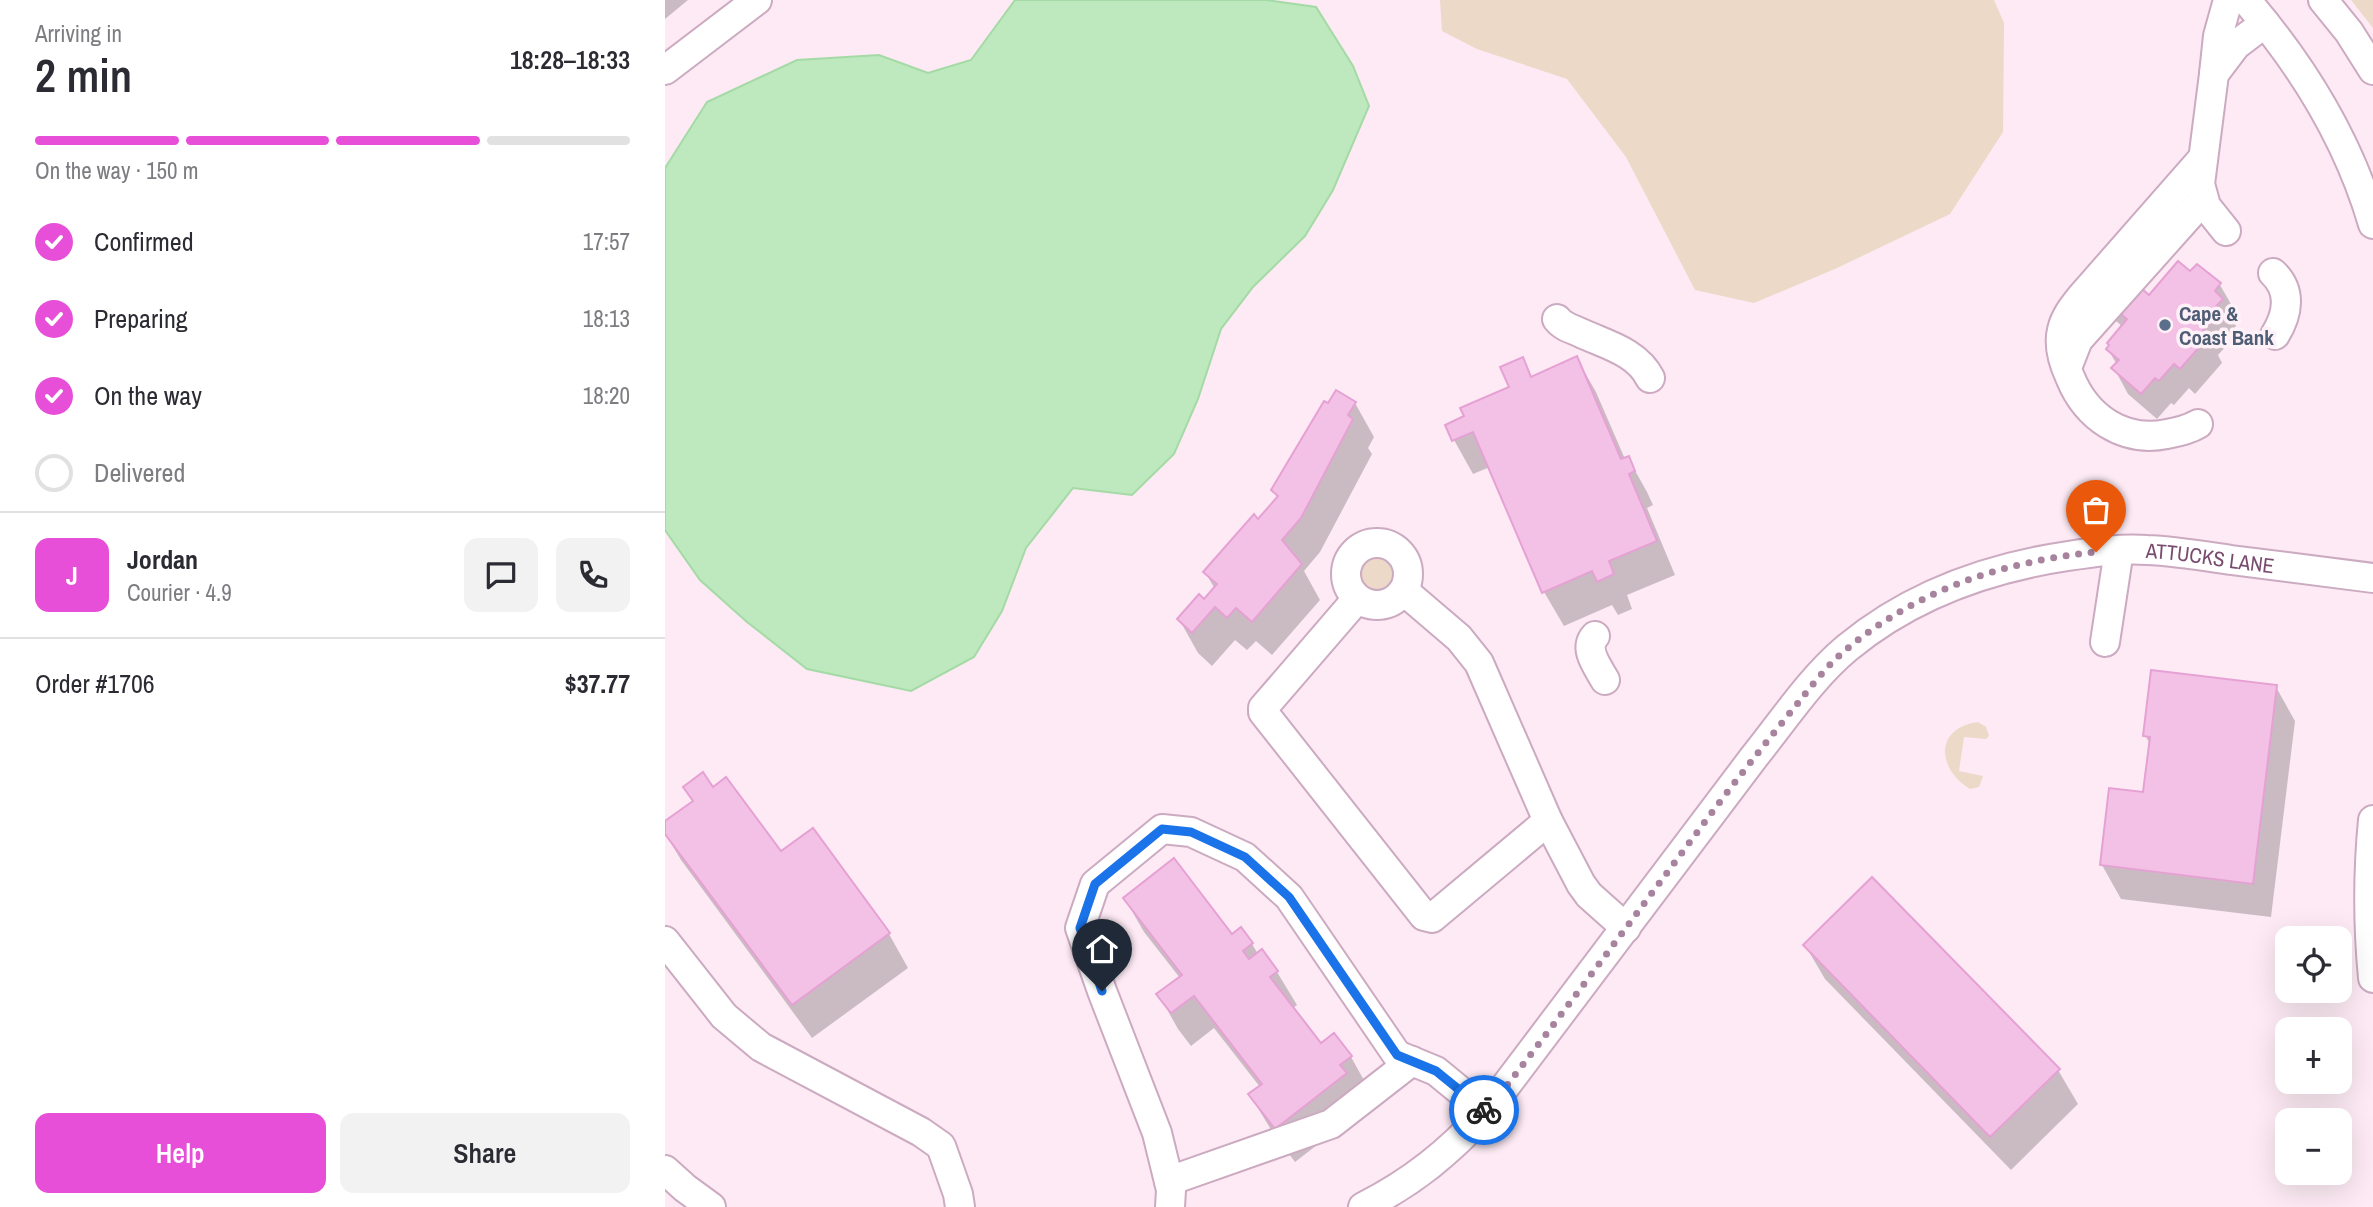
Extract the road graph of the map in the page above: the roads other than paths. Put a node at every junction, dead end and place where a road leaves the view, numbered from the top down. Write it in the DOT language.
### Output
graph roads {
  1 [pos="757,0"];
  2 [pos="2228,0"];
  3 [pos="2246,0"];
  4 [pos="2323,0"];
  5 [pos="2265,23"];
  6 [pos="665,70"];
  7 [pos="2373,70"];
  8 [pos="2214,74"];
  9 [pos="2208,196"];
  10 [pos="2373,224"];
  11 [pos="2273,273"];
  12 [pos="1557,319"];
  13 [pos="2276,335"];
  14 [pos="2067,368"];
  15 [pos="1650,378"];
  16 [pos="2198,424"];
  17 [pos="2119,550"];
  18 [pos="2373,578"];
  19 [pos="1404,591"];
  20 [pos="1357,599"];
  21 [pos="1595,636"];
  22 [pos="2105,642"];
  23 [pos="1605,680"];
  24 [pos="2373,820"];
  25 [pos="1548,821"];
  26 [pos="1626,928"];
  27 [pos="665,941"];
  28 [pos="2373,978"];
  29 [pos="1412,1061"];
  30 [pos="1486,1112"];
  31 [pos="665,1170"];
  32 [pos="1170,1194"];
  33 [pos="711,1207"];
  34 [pos="960,1207"];
  35 [pos="1363,1207"];
  1 -- 6 [label="street"];
  2 -- 8 [label="street"];
  3 -- 5 [label="street"];
  4 -- 7 [label="street"];
  5 -- 8 [label="street"];
  5 -- 10 [label="street"];
  8 -- 9 [label="street"];
  9 -- 14 [label="street"];
  9 -- 14 [label="street"];
  11 -- 13 [label="street"];
  12 -- 15 [label="street"];
  14 -- 16 [label="street"];
  17 -- 18 [label="street, ATTUCKS LANE"];
  17 -- 22 [label="street"];
  17 -- 26 [label="street, ATTUCKS LANE"];
  19 -- 20 [label="street"];
  19 -- 20 [label="street"];
  19 -- 25 [label="street"];
  20 -- 25 [label="street"];
  21 -- 23 [label="street"];
  24 -- 28 [label="street"];
  25 -- 26 [label="street"];
  26 -- 30 [label="street, ATTUCKS LANE"];
  27 -- 34 [label="street"];
  29 -- 30 [label="street"];
  29 -- 32 [label="street"];
  29 -- 32 [label="street"];
  30 -- 35 [label="street, ATTUCKS LANE"];
  31 -- 33 [label="street"];
}
